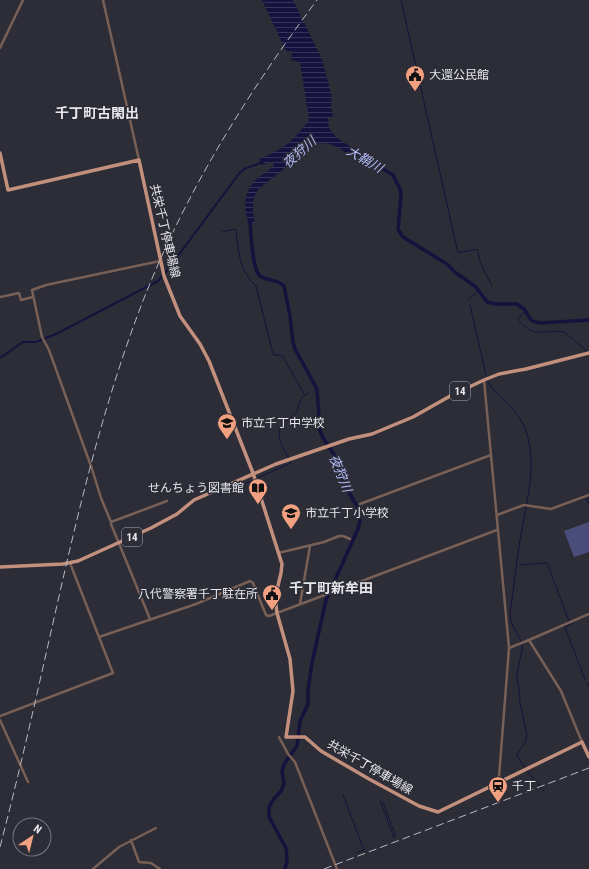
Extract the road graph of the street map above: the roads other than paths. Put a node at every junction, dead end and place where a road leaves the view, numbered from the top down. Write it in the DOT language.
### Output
graph roads {
  1 [pos="23,0"];
  2 [pos="103,0"];
  3 [pos="0,48"];
  4 [pos="0,153"];
  5 [pos="139,160"];
  6 [pos="160,261"];
  7 [pos="0,297"];
  8 [pos="33,297"];
  9 [pos="588,353"];
  10 [pos="484,380"];
  11 [pos="491,455"];
  12 [pos="253,474"];
  13 [pos="589,495"];
  14 [pos="167,501"];
  15 [pos="360,504"];
  16 [pos="497,515"];
  17 [pos="111,524"];
  18 [pos="497,530"];
  19 [pos="350,539"];
  20 [pos="119,543"];
  21 [pos="310,546"];
  22 [pos="278,553"];
  23 [pos="70,563"];
  24 [pos="0,567"];
  25 [pos="300,604"];
  26 [pos="278,613"];
  27 [pos="589,614"];
  28 [pos="150,619"];
  29 [pos="99,637"];
  30 [pos="529,640"];
  31 [pos="509,648"];
  32 [pos="0,716"];
  33 [pos="0,720"];
  34 [pos="279,737"];
  35 [pos="582,742"];
  36 [pos="589,757"];
  37 [pos="28,782"];
  38 [pos="500,782"];
  39 [pos="156,828"];
  40 [pos="131,840"];
  41 [pos="93,869"];
  42 [pos="160,869"];
  43 [pos="337,869"];
  1 -- 3 [label="street"];
  2 -- 5 [label="street"];
  4 -- 5 [label="main road"];
  5 -- 6 [label="main road, 共栄千丁停車場線"];
  6 -- 8 [label="street"];
  6 -- 12 [label="main road, 共栄千丁停車場線"];
  7 -- 8 [label="street"];
  8 -- 14 [label="street"];
  9 -- 10 [label="main road, 14"];
  10 -- 11 [label="street"];
  10 -- 12 [label="main road, 14"];
  11 -- 15 [label="street"];
  11 -- 16 [label="street"];
  12 -- 20 [label="main road, 14"];
  12 -- 22 [label="main road, 共栄千丁停車場線"];
  13 -- 16 [label="street"];
  16 -- 18 [label="street"];
  17 -- 20 [label="street"];
  18 -- 25 [label="street"];
  18 -- 31 [label="street"];
  19 -- 21 [label="street"];
  20 -- 23 [label="main road, 14"];
  20 -- 28 [label="street"];
  21 -- 22 [label="street"];
  21 -- 25 [label="street"];
  22 -- 26 [label="main road, 共栄千丁停車場線"];
  23 -- 24 [label="main road, 14"];
  23 -- 29 [label="street"];
  25 -- 26 [label="street"];
  26 -- 28 [label="street"];
  26 -- 38 [label="main road, 共栄千丁停車場線"];
  27 -- 30 [label="street"];
  28 -- 29 [label="street"];
  29 -- 32 [label="street"];
  30 -- 31 [label="street"];
  30 -- 35 [label="street"];
  31 -- 38 [label="street"];
  33 -- 37 [label="street"];
  34 -- 43 [label="street"];
  35 -- 36 [label="main road"];
  35 -- 38 [label="main road, 共栄千丁停車場線"];
  39 -- 40 [label="street"];
  40 -- 41 [label="street"];
  40 -- 42 [label="street"];
}
